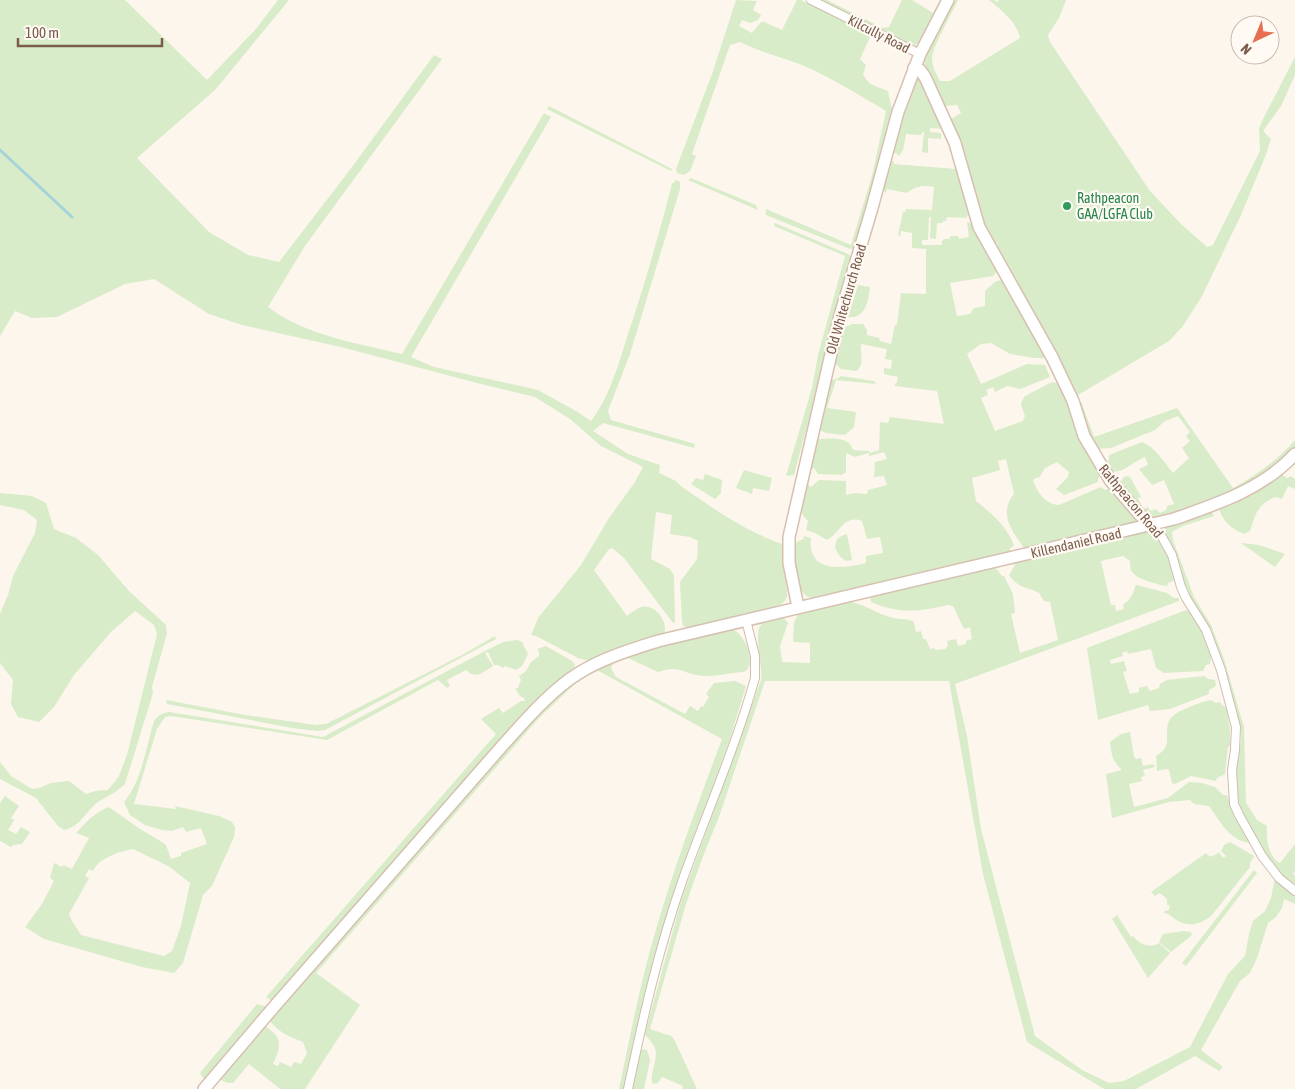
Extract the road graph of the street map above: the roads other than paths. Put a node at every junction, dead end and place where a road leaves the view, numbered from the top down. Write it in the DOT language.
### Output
graph roads {
  1 [pos="811,0"];
  2 [pos="948,0"];
  3 [pos="920,54"];
  4 [pos="914,68"];
  5 [pos="1295,454"];
  6 [pos="1152,525"];
  7 [pos="798,607"];
  8 [pos="746,620"];
  9 [pos="1292,889"];
  10 [pos="204,1089"];
  11 [pos="628,1089"];
  1 -- 3 [label="street, Kilcully Road"];
  2 -- 3 [label="street, Old Whitechurch Road"];
  3 -- 4 [label="street, Old Whitechurch Road"];
  4 -- 6 [label="street, Rathpeacon Road"];
  4 -- 7 [label="street, Old Whitechurch Road"];
  5 -- 6 [label="street, Killendaniel Road"];
  6 -- 7 [label="street, Killendaniel Road"];
  6 -- 9 [label="street, Rathpeacon Road"];
  7 -- 8 [label="street, Killendaniel Road"];
  8 -- 10 [label="street, Killendaniel Road"];
  8 -- 11 [label="street"];
}
